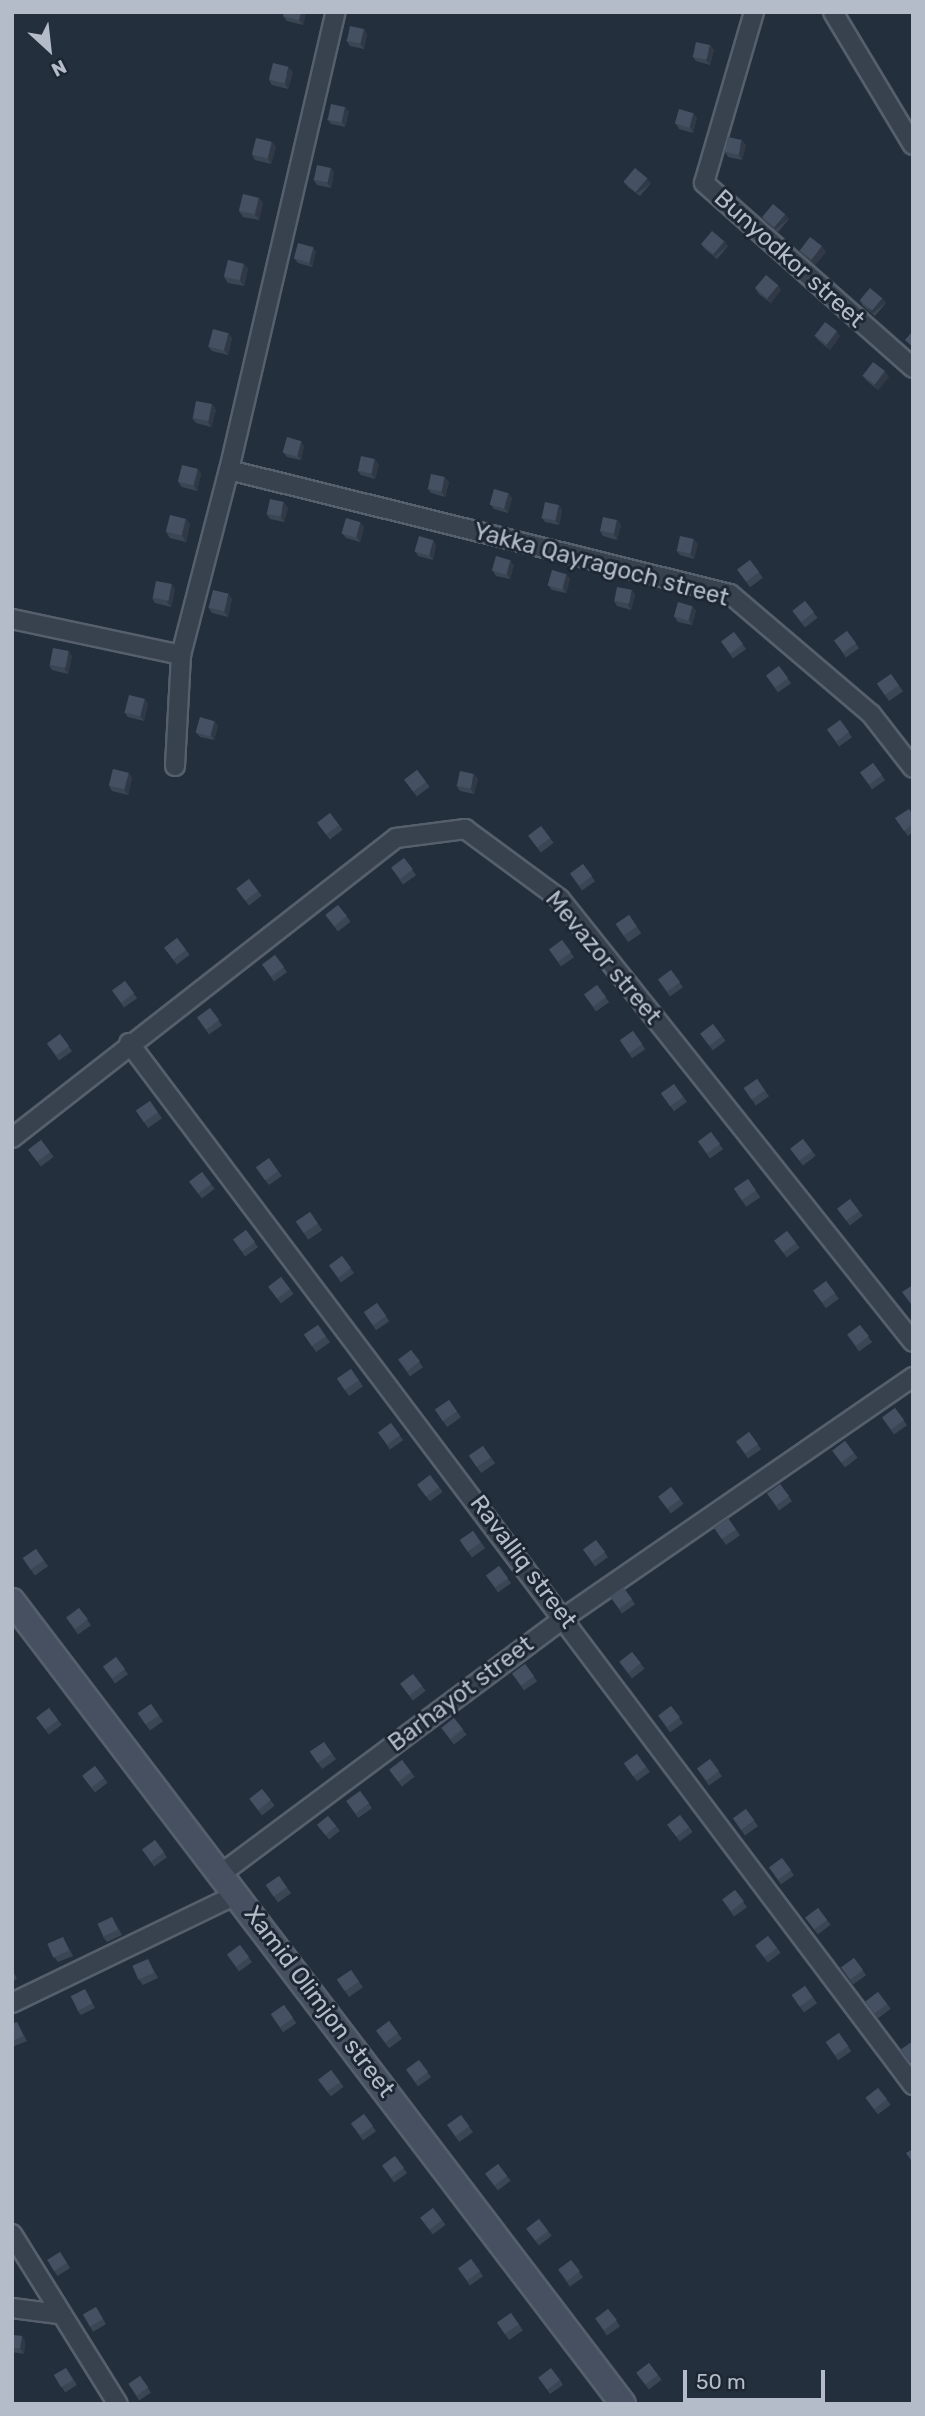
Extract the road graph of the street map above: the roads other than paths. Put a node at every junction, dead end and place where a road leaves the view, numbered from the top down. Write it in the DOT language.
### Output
graph roads {
  1 [pos="335,12"];
  2 [pos="754,12"];
  3 [pos="833,12"];
  4 [pos="913,145"];
  5 [pos="913,368"];
  6 [pos="229,470"];
  7 [pos="12,619"];
  8 [pos="181,655"];
  9 [pos="175,766"];
  10 [pos="913,768"];
  11 [pos="129,1043"];
  12 [pos="12,1138"];
  13 [pos="913,1342"];
  14 [pos="913,1377"];
  15 [pos="12,1601"];
  16 [pos="565,1617"];
  17 [pos="222,1873"];
  18 [pos="237,1894"];
  19 [pos="12,2003"];
  20 [pos="913,2085"];
  21 [pos="12,2234"];
  22 [pos="12,2308"];
  23 [pos="59,2314"];
  24 [pos="118,2404"];
  25 [pos="623,2404"];
  1 -- 6 [label="street"];
  2 -- 5 [label="street, Bunyodkor street"];
  3 -- 4 [label="street"];
  6 -- 8 [label="street"];
  6 -- 10 [label="street, Yakka Qayragoch street"];
  7 -- 8 [label="street"];
  8 -- 9 [label="street"];
  11 -- 12 [label="street, Mevazor street"];
  11 -- 13 [label="street, Mevazor street"];
  11 -- 16 [label="street, Ravalliq street"];
  14 -- 16 [label="street, Barhayot street"];
  15 -- 17 [label="main road, Xamid Olimjon street"];
  16 -- 17 [label="street, Barhayot street"];
  16 -- 20 [label="street, Ravalliq street"];
  17 -- 18 [label="main road, Xamid Olimjon street"];
  18 -- 19 [label="street"];
  18 -- 25 [label="main road, Xamid Olimjon street"];
  21 -- 23 [label="street"];
  22 -- 23 [label="street"];
  23 -- 24 [label="street"];
}
